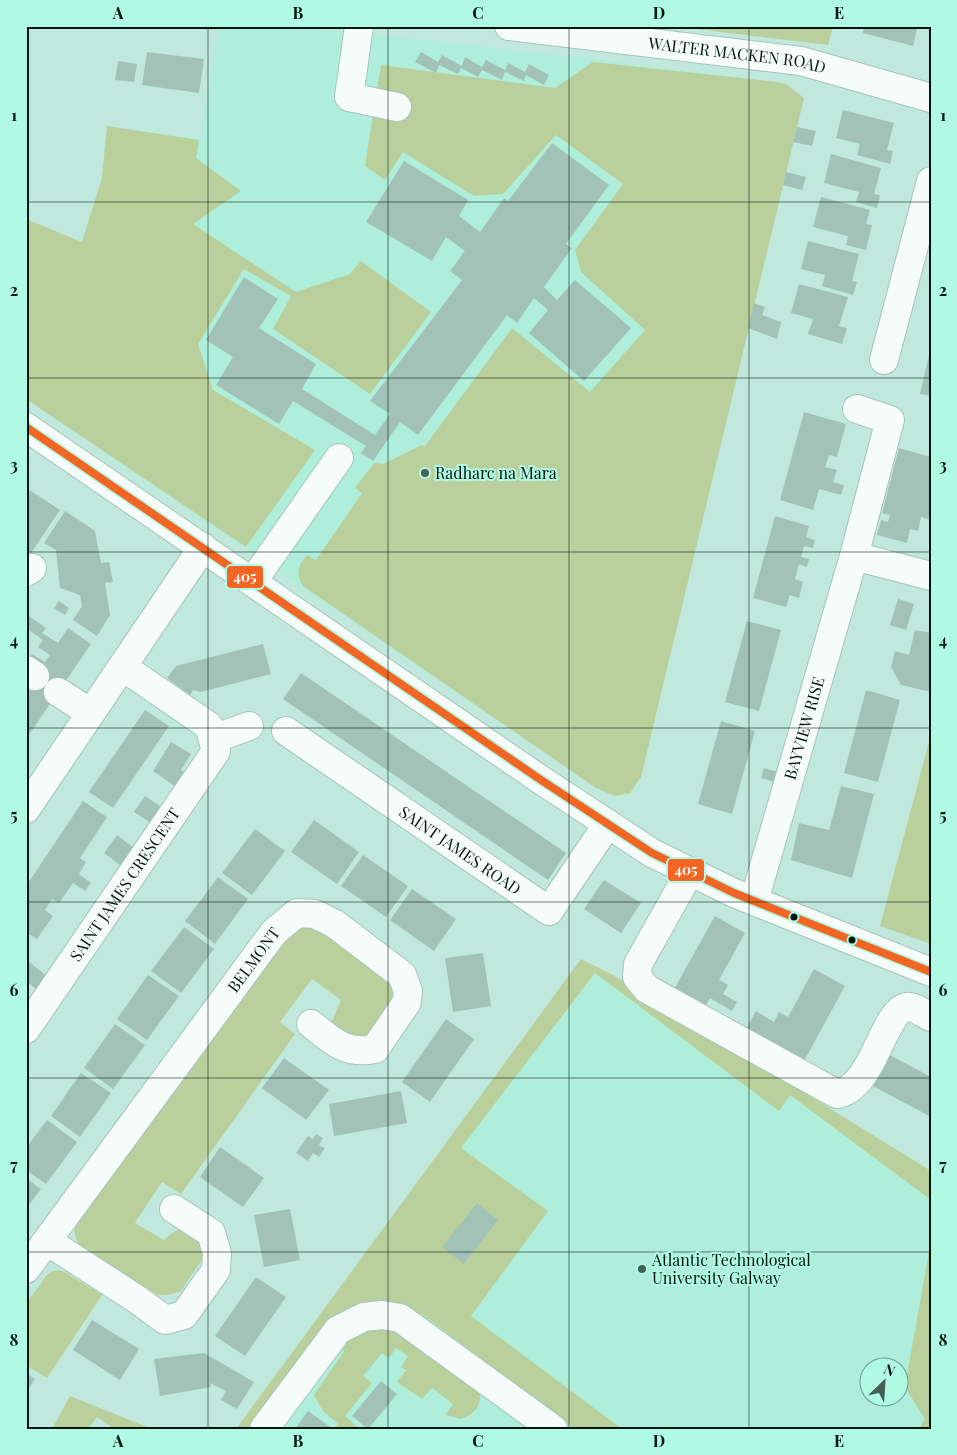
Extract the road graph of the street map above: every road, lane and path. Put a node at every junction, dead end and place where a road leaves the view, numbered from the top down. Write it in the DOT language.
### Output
graph roads {
  1 [pos="359,26"];
  2 [pos="510,26"];
  3 [pos="931,98"];
  4 [pos="398,107"];
  5 [pos="931,181"];
  6 [pos="884,360"];
  7 [pos="857,409"];
  8 [pos="26,427"];
  9 [pos="338,458"];
  10 [pos="203,547"];
  11 [pos="854,556"];
  12 [pos="931,576"];
  13 [pos="253,581"];
  14 [pos="122,667"];
  15 [pos="58,692"];
  16 [pos="91,713"];
  17 [pos="249,726"];
  18 [pos="286,731"];
  19 [pos="214,739"];
  20 [pos="26,809"];
  21 [pos="607,825"];
  22 [pos="689,872"];
  23 [pos="754,901"];
  24 [pos="931,972"];
  25 [pos="931,1017"];
  26 [pos="311,1024"];
  27 [pos="26,1029"];
  28 [pos="174,1209"];
  29 [pos="47,1241"];
  30 [pos="26,1269"];
  31 [pos="264,1429"];
  32 [pos="553,1429"];
  1 -- 4 [label="street"];
  2 -- 3 [label="street, WALTER MACKEN ROAD"];
  5 -- 6 [label="street"];
  7 -- 11 [label="street, BAYVIEW RISE"];
  8 -- 10 [label="street"];
  9 -- 13 [label="street"];
  10 -- 13 [label="street"];
  10 -- 14 [label="street"];
  11 -- 12 [label="street"];
  11 -- 23 [label="street, BAYVIEW RISE"];
  13 -- 21 [label="street"];
  14 -- 16 [label="street"];
  14 -- 19 [label="street"];
  15 -- 16 [label="street"];
  16 -- 20 [label="street"];
  17 -- 19 [label="street"];
  18 -- 21 [label="street, SAINT JAMES ROAD"];
  19 -- 27 [label="street, SAINT JAMES CRESCENT"];
  21 -- 22 [label="street"];
  22 -- 23 [label="street"];
  22 -- 25 [label="street"];
  23 -- 24 [label="street"];
  26 -- 29 [label="street, BELMONT"];
  28 -- 29 [label="street"];
  29 -- 30 [label="street, BELMONT"];
  31 -- 32 [label="street"];
}
